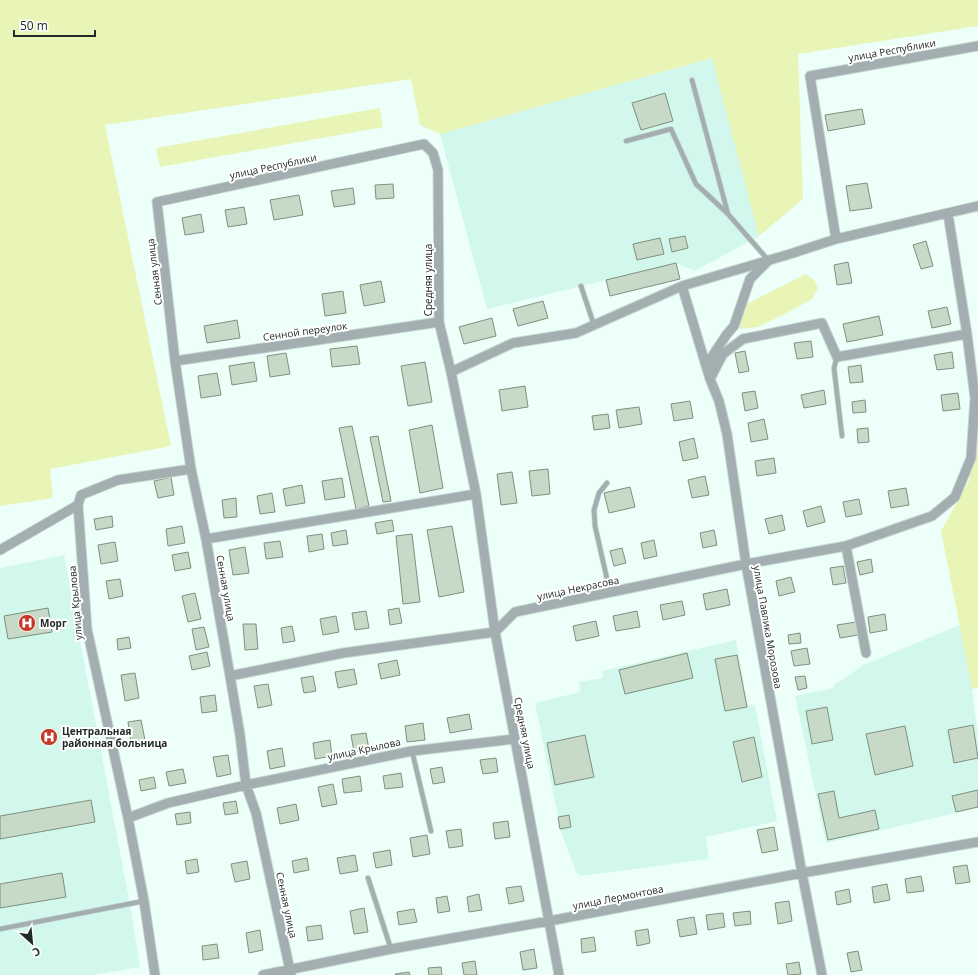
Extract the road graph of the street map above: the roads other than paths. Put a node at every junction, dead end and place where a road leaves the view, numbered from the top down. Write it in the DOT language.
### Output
graph roads {
  1 [pos="978,46"];
  2 [pos="692,80"];
  3 [pos="626,141"];
  4 [pos="395,151"];
  5 [pos="157,202"];
  6 [pos="978,206"];
  7 [pos="728,214"];
  8 [pos="948,214"];
  9 [pos="836,239"];
  10 [pos="769,261"];
  11 [pos="581,286"];
  12 [pos="682,286"];
  13 [pos="439,322"];
  14 [pos="594,325"];
  15 [pos="967,334"];
  16 [pos="837,357"];
  17 [pos="175,361"];
  18 [pos="451,372"];
  19 [pos="710,379"];
  20 [pos="842,436"];
  21 [pos="191,469"];
  22 [pos="607,483"];
  23 [pos="476,494"];
  24 [pos="78,505"];
  25 [pos="206,539"];
  26 [pos="846,546"];
  27 [pos="0,550"];
  28 [pos="746,564"];
  29 [pos="610,592"];
  30 [pos="495,632"];
  31 [pos="866,653"];
  32 [pos="230,676"];
  33 [pos="515,739"];
  34 [pos="412,751"];
  35 [pos="246,785"];
  36 [pos="128,818"];
  37 [pos="431,831"];
  38 [pos="978,842"];
  39 [pos="802,873"];
  40 [pos="368,878"];
  41 [pos="144,901"];
  42 [pos="549,922"];
  43 [pos="0,929"];
  44 [pos="391,949"];
  45 [pos="291,972"];
  46 [pos="155,975"];
  47 [pos="263,975"];
  48 [pos="559,975"];
  49 [pos="822,975"];
  1 -- 9 [label="street, улица Республики"];
  2 -- 7 [label="lane"];
  3 -- 7 [label="lane"];
  4 -- 5 [label="street, улица Республики"];
  4 -- 13 [label="street, Средняя улица"];
  5 -- 17 [label="street, Сенная улица"];
  6 -- 8 [label="street"];
  7 -- 10 [label="lane"];
  8 -- 9 [label="street"];
  8 -- 15 [label="street"];
  9 -- 10 [label="street"];
  10 -- 12 [label="street"];
  10 -- 19 [label="street"];
  11 -- 14 [label="lane"];
  12 -- 14 [label="street"];
  12 -- 19 [label="street, улица Павлика Морозова"];
  13 -- 17 [label="street, Сенной переулок"];
  13 -- 18 [label="street, Средняя улица"];
  14 -- 18 [label="street"];
  15 -- 16 [label="street"];
  15 -- 26 [label="street, улица Некрасова"];
  16 -- 19 [label="street"];
  16 -- 20 [label="lane"];
  17 -- 21 [label="street, Сенная улица"];
  18 -- 23 [label="street, Средняя улица"];
  19 -- 28 [label="street, улица Павлика Морозова"];
  21 -- 24 [label="street"];
  21 -- 25 [label="street, Сенная улица"];
  22 -- 29 [label="lane"];
  23 -- 25 [label="street"];
  23 -- 30 [label="street, Средняя улица"];
  24 -- 27 [label="street"];
  24 -- 36 [label="street, улица Крылова"];
  25 -- 32 [label="street, Сенная улица"];
  26 -- 28 [label="street, улица Некрасова"];
  26 -- 31 [label="street"];
  28 -- 29 [label="street, улица Некрасова"];
  28 -- 39 [label="street, улица Павлика Морозова"];
  29 -- 30 [label="street, улица Некрасова"];
  30 -- 32 [label="street"];
  30 -- 33 [label="street, Средняя улица"];
  32 -- 35 [label="street, Сенная улица"];
  33 -- 34 [label="street, улица Крылова"];
  33 -- 42 [label="street, Средняя улица"];
  34 -- 35 [label="street, улица Крылова"];
  34 -- 37 [label="lane"];
  35 -- 36 [label="street, улица Крылова"];
  35 -- 45 [label="street, Сенная улица"];
  36 -- 41 [label="street, улица Крылова"];
  38 -- 39 [label="street, улица Лермонтова"];
  39 -- 42 [label="street, улица Лермонтова"];
  39 -- 49 [label="street, улица Павлика Морозова"];
  40 -- 44 [label="lane"];
  41 -- 43 [label="lane"];
  41 -- 46 [label="street, улица Крылова"];
  42 -- 44 [label="street, улица Лермонтова"];
  42 -- 48 [label="street, Средняя улица"];
  44 -- 45 [label="street, улица Лермонтова"];
  45 -- 47 [label="street, улица Лермонтова"];
}
